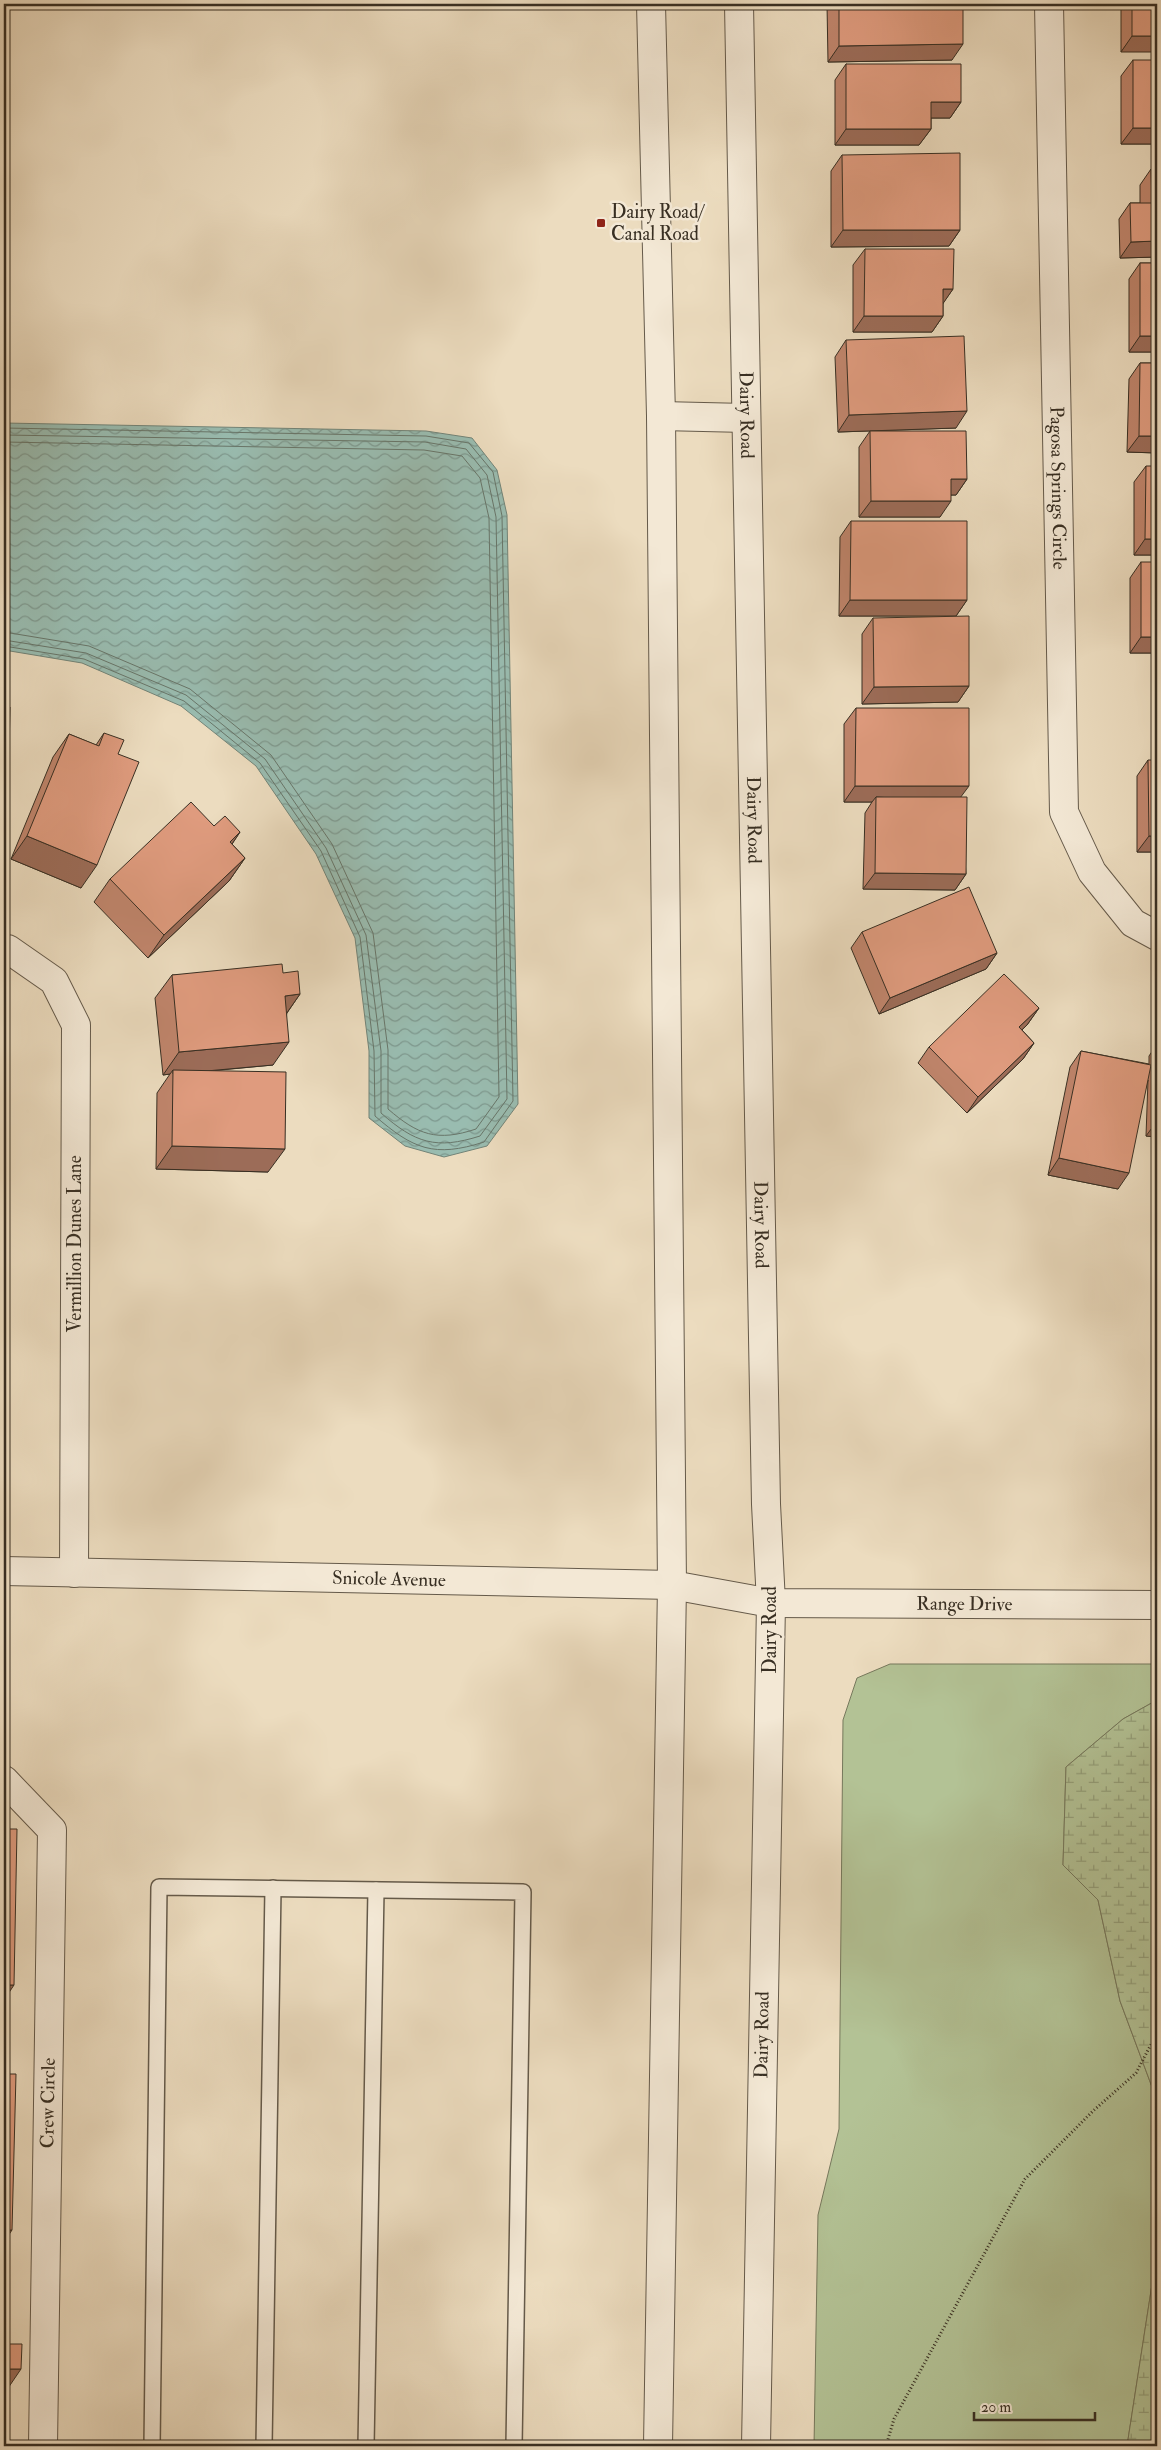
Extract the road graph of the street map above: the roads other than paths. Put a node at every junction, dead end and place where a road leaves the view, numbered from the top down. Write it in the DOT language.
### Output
graph roads {
  1 [pos="651,4"];
  2 [pos="739,4"];
  3 [pos="1049,4"];
  4 [pos="661,416"];
  5 [pos="746,418"];
  6 [pos="1157,936"];
  7 [pos="4,949"];
  8 [pos="4,1571"];
  9 [pos="74,1573"];
  10 [pos="672,1585"];
  11 [pos="771,1604"];
  12 [pos="1157,1605"];
  13 [pos="4,1780"];
  14 [pos="273,1888"];
  15 [pos="376,1890"];
  16 [pos="43,2446"];
  17 [pos="152,2446"];
  18 [pos="264,2446"];
  19 [pos="366,2446"];
  20 [pos="514,2446"];
  21 [pos="658,2446"];
  22 [pos="756,2446"];
  1 -- 4 [label="street"];
  2 -- 5 [label="street, Dairy Road"];
  3 -- 6 [label="street, Pagosa Springs Circle"];
  4 -- 5 [label="street"];
  4 -- 10 [label="street"];
  5 -- 11 [label="street, Dairy Road"];
  7 -- 9 [label="street, Vermillion Dunes Lane"];
  8 -- 9 [label="street, Snicole Avenue"];
  9 -- 10 [label="street, Snicole Avenue"];
  10 -- 11 [label="street, Snicole Avenue"];
  10 -- 21 [label="street"];
  11 -- 12 [label="street, Range Drive"];
  11 -- 22 [label="street, Dairy Road"];
  13 -- 16 [label="street, Crew Circle"];
  14 -- 15 [label="lane"];
  14 -- 17 [label="lane"];
  14 -- 18 [label="lane"];
  15 -- 19 [label="lane"];
  15 -- 20 [label="lane"];
}
